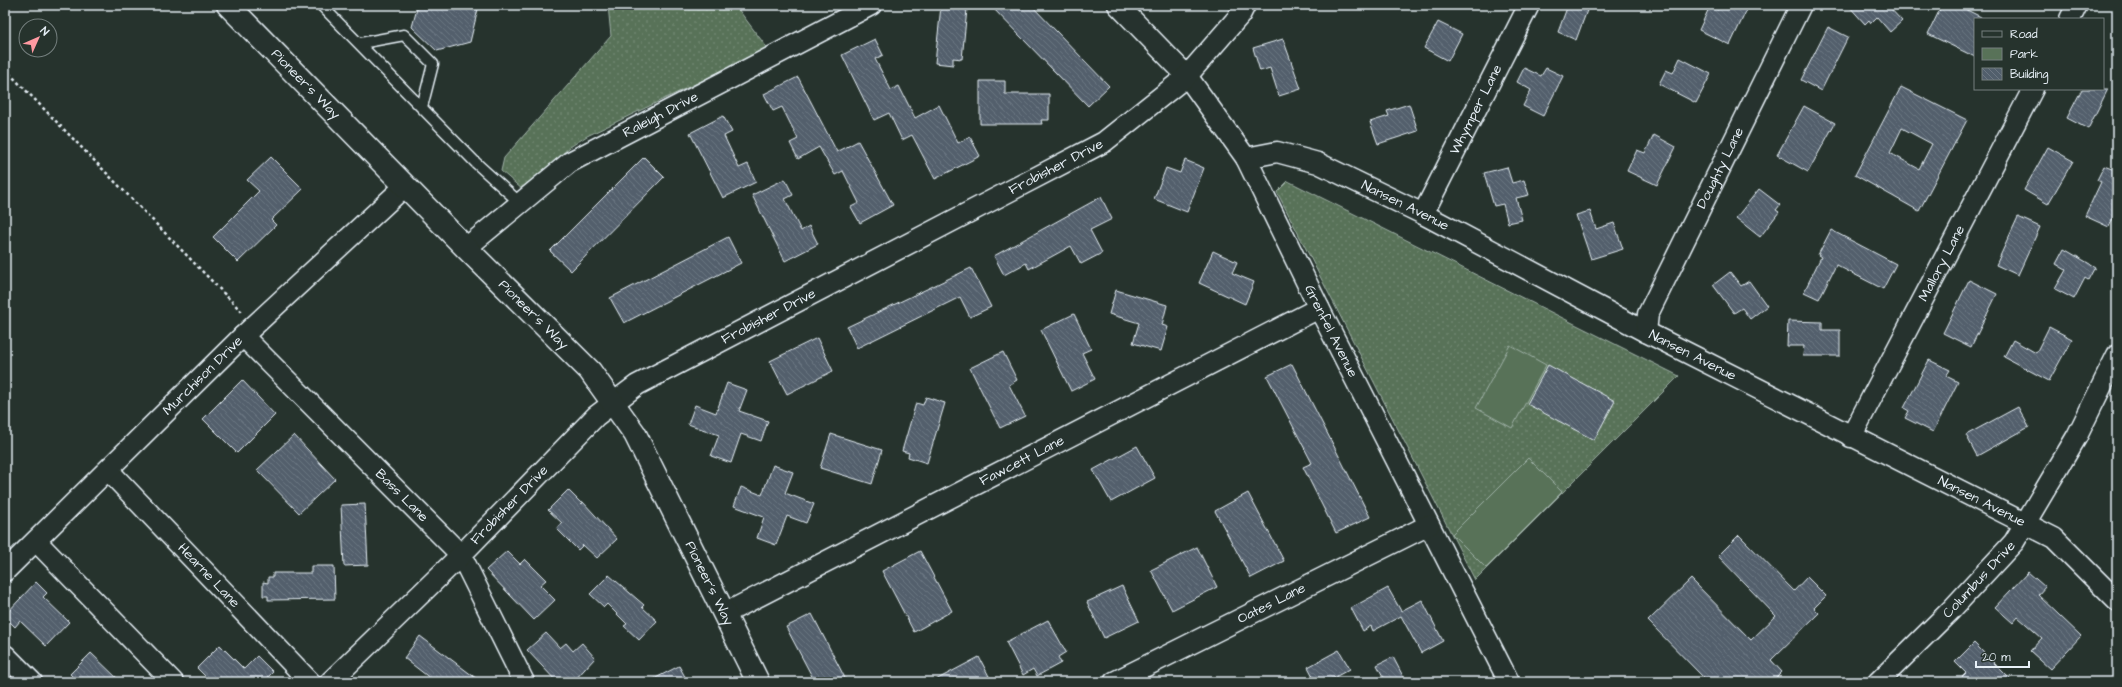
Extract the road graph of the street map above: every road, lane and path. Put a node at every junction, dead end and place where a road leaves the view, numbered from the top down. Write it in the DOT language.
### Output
graph roads {
  1 [pos="228,5"];
  2 [pos="321,5"];
  3 [pos="871,5"];
  4 [pos="1118,5"];
  5 [pos="1245,5"];
  6 [pos="1529,5"];
  7 [pos="1801,5"];
  8 [pos="2077,5"];
  9 [pos="2070,18"];
  10 [pos="361,43"];
  11 [pos="5,69"];
  12 [pos="1187,76"];
  13 [pos="2032,90"];
  14 [pos="422,107"];
  15 [pos="1246,158"];
  16 [pos="405,186"];
  17 [pos="520,203"];
  18 [pos="1423,214"];
  19 [pos="466,248"];
  20 [pos="1319,308"];
  21 [pos="249,330"];
  22 [pos="1646,332"];
  23 [pos="2117,355"];
  24 [pos="613,404"];
  25 [pos="1850,437"];
  26 [pos="108,470"];
  27 [pos="2026,524"];
  28 [pos="1429,525"];
  29 [pos="36,541"];
  30 [pos="461,555"];
  31 [pos="5,571"];
  32 [pos="2117,602"];
  33 [pos="724,614"];
  34 [pos="5,655"];
  35 [pos="32,682"];
  36 [pos="173,682"];
  37 [pos="310,682"];
  38 [pos="330,682"];
  39 [pos="524,682"];
  40 [pos="758,682"];
  41 [pos="1114,682"];
  42 [pos="1510,682"];
  43 [pos="1878,682"];
  1 -- 16 [label="main road, Pioneer's Way"];
  2 -- 10 [label="lane"];
  3 -- 17 [label="street, Raleigh Drive"];
  4 -- 12 [label="street, Grenfel Avenue"];
  5 -- 12 [label="street, Frobisher Drive"];
  6 -- 18 [label="street, Whymper Lane"];
  7 -- 22 [label="street, Doughty Lane"];
  8 -- 9 [label="street"];
  10 -- 14 [label="lane"];
  10 -- 14 [label="lane"];
  11 -- 21 [label="path"];
  12 -- 15 [label="street, Grenfel Avenue"];
  12 -- 24 [label="street, Frobisher Drive"];
  13 -- 25 [label="street, Mallory Lane"];
  14 -- 17 [label="lane"];
  15 -- 18 [label="street, Nansen Avenue"];
  15 -- 20 [label="street, Grenfel Avenue"];
  16 -- 19 [label="main road, Pioneer's Way"];
  16 -- 21 [label="street, Murchison Drive"];
  17 -- 19 [label="street, Raleigh Drive"];
  18 -- 22 [label="street, Nansen Avenue"];
  19 -- 24 [label="main road, Pioneer's Way"];
  20 -- 28 [label="street, Grenfel Avenue"];
  20 -- 33 [label="street, Fawcett Lane"];
  21 -- 26 [label="street, Murchison Drive"];
  21 -- 30 [label="street, Bass Lane"];
  22 -- 25 [label="street, Nansen Avenue"];
  23 -- 27 [label="street, Columbus Drive"];
  24 -- 30 [label="street, Frobisher Drive"];
  24 -- 33 [label="main road, Pioneer's Way"];
  25 -- 27 [label="street, Nansen Avenue"];
  26 -- 29 [label="street, Murchison Drive"];
  26 -- 37 [label="street, Hearne Lane"];
  27 -- 32 [label="street, Nansen Avenue"];
  27 -- 43 [label="street, Columbus Drive"];
  28 -- 41 [label="street, Oates Lane"];
  28 -- 42 [label="street, Grenfel Avenue"];
  29 -- 31 [label="street, Murchison Drive"];
  29 -- 36 [label="street"];
  30 -- 38 [label="street, Frobisher Drive"];
  30 -- 39 [label="street, Bass Lane"];
  33 -- 40 [label="main road, Pioneer's Way"];
  34 -- 35 [label="street"];
}
